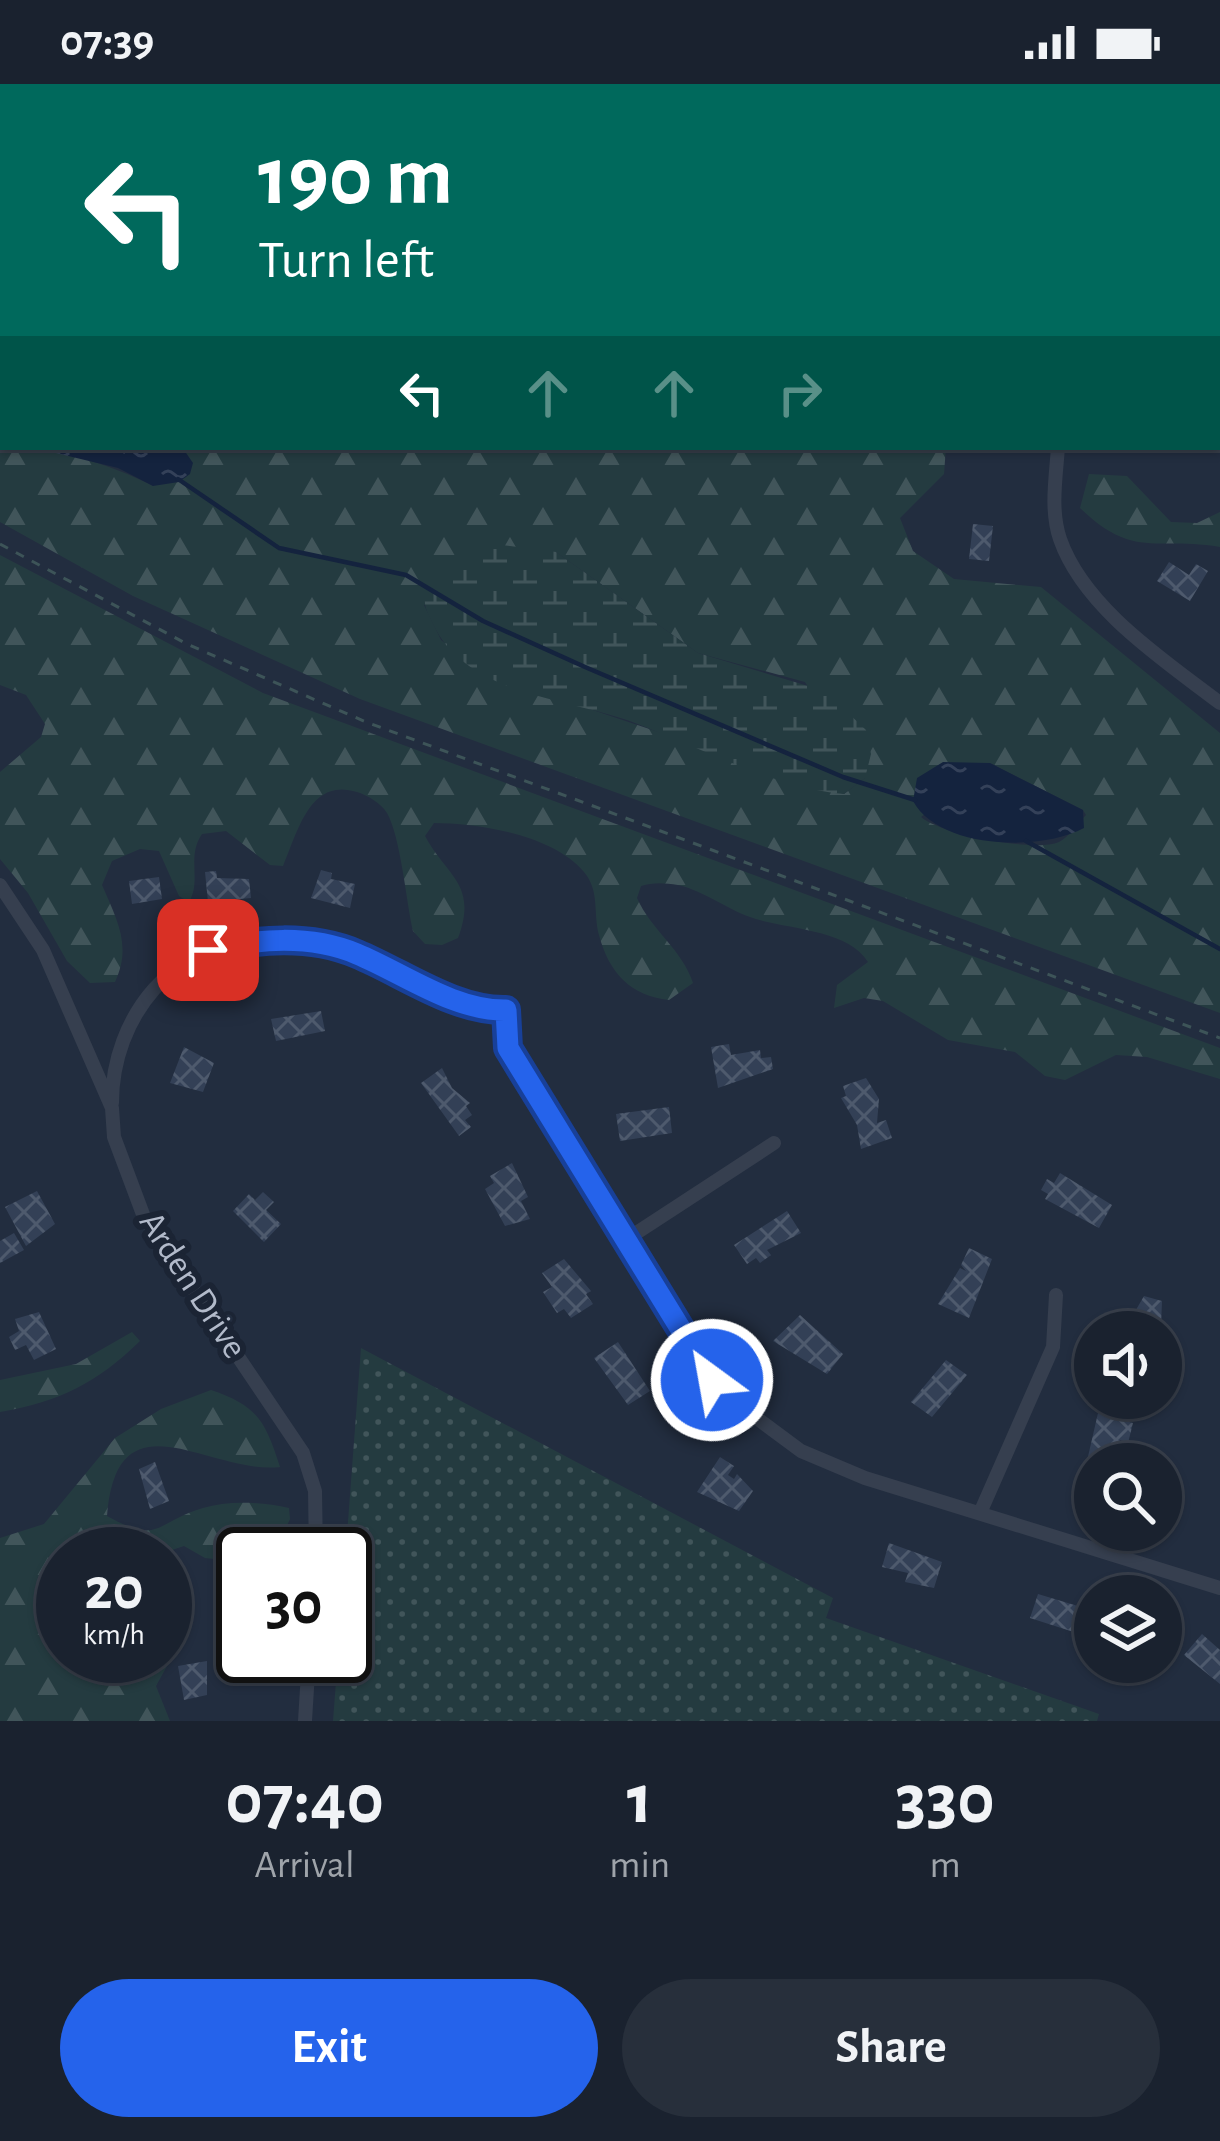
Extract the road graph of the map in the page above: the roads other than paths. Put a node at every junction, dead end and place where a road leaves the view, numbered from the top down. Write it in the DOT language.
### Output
graph roads {
  1 [pos="1058,450"];
  2 [pos="1220,703"];
  3 [pos="0,885"];
  4 [pos="356,954"];
  5 [pos="506,1010"];
  6 [pos="112,1108"];
  7 [pos="774,1143"];
  8 [pos="624,1241"];
  9 [pos="1056,1295"];
  10 [pos="980,1514"];
  11 [pos="316,1527"];
  12 [pos="1220,1588"];
  13 [pos="307,1683"];
  14 [pos="305,1721"];
  1 -- 2 [label="street"];
  3 -- 6 [label="street, Arden Drive"];
  4 -- 5 [label="lane"];
  4 -- 6 [label="street"];
  5 -- 8 [label="street"];
  6 -- 11 [label="street, Arden Drive"];
  7 -- 8 [label="street"];
  8 -- 10 [label="street"];
  9 -- 10 [label="street"];
  10 -- 12 [label="street"];
  13 -- 14 [label="street"];
}
